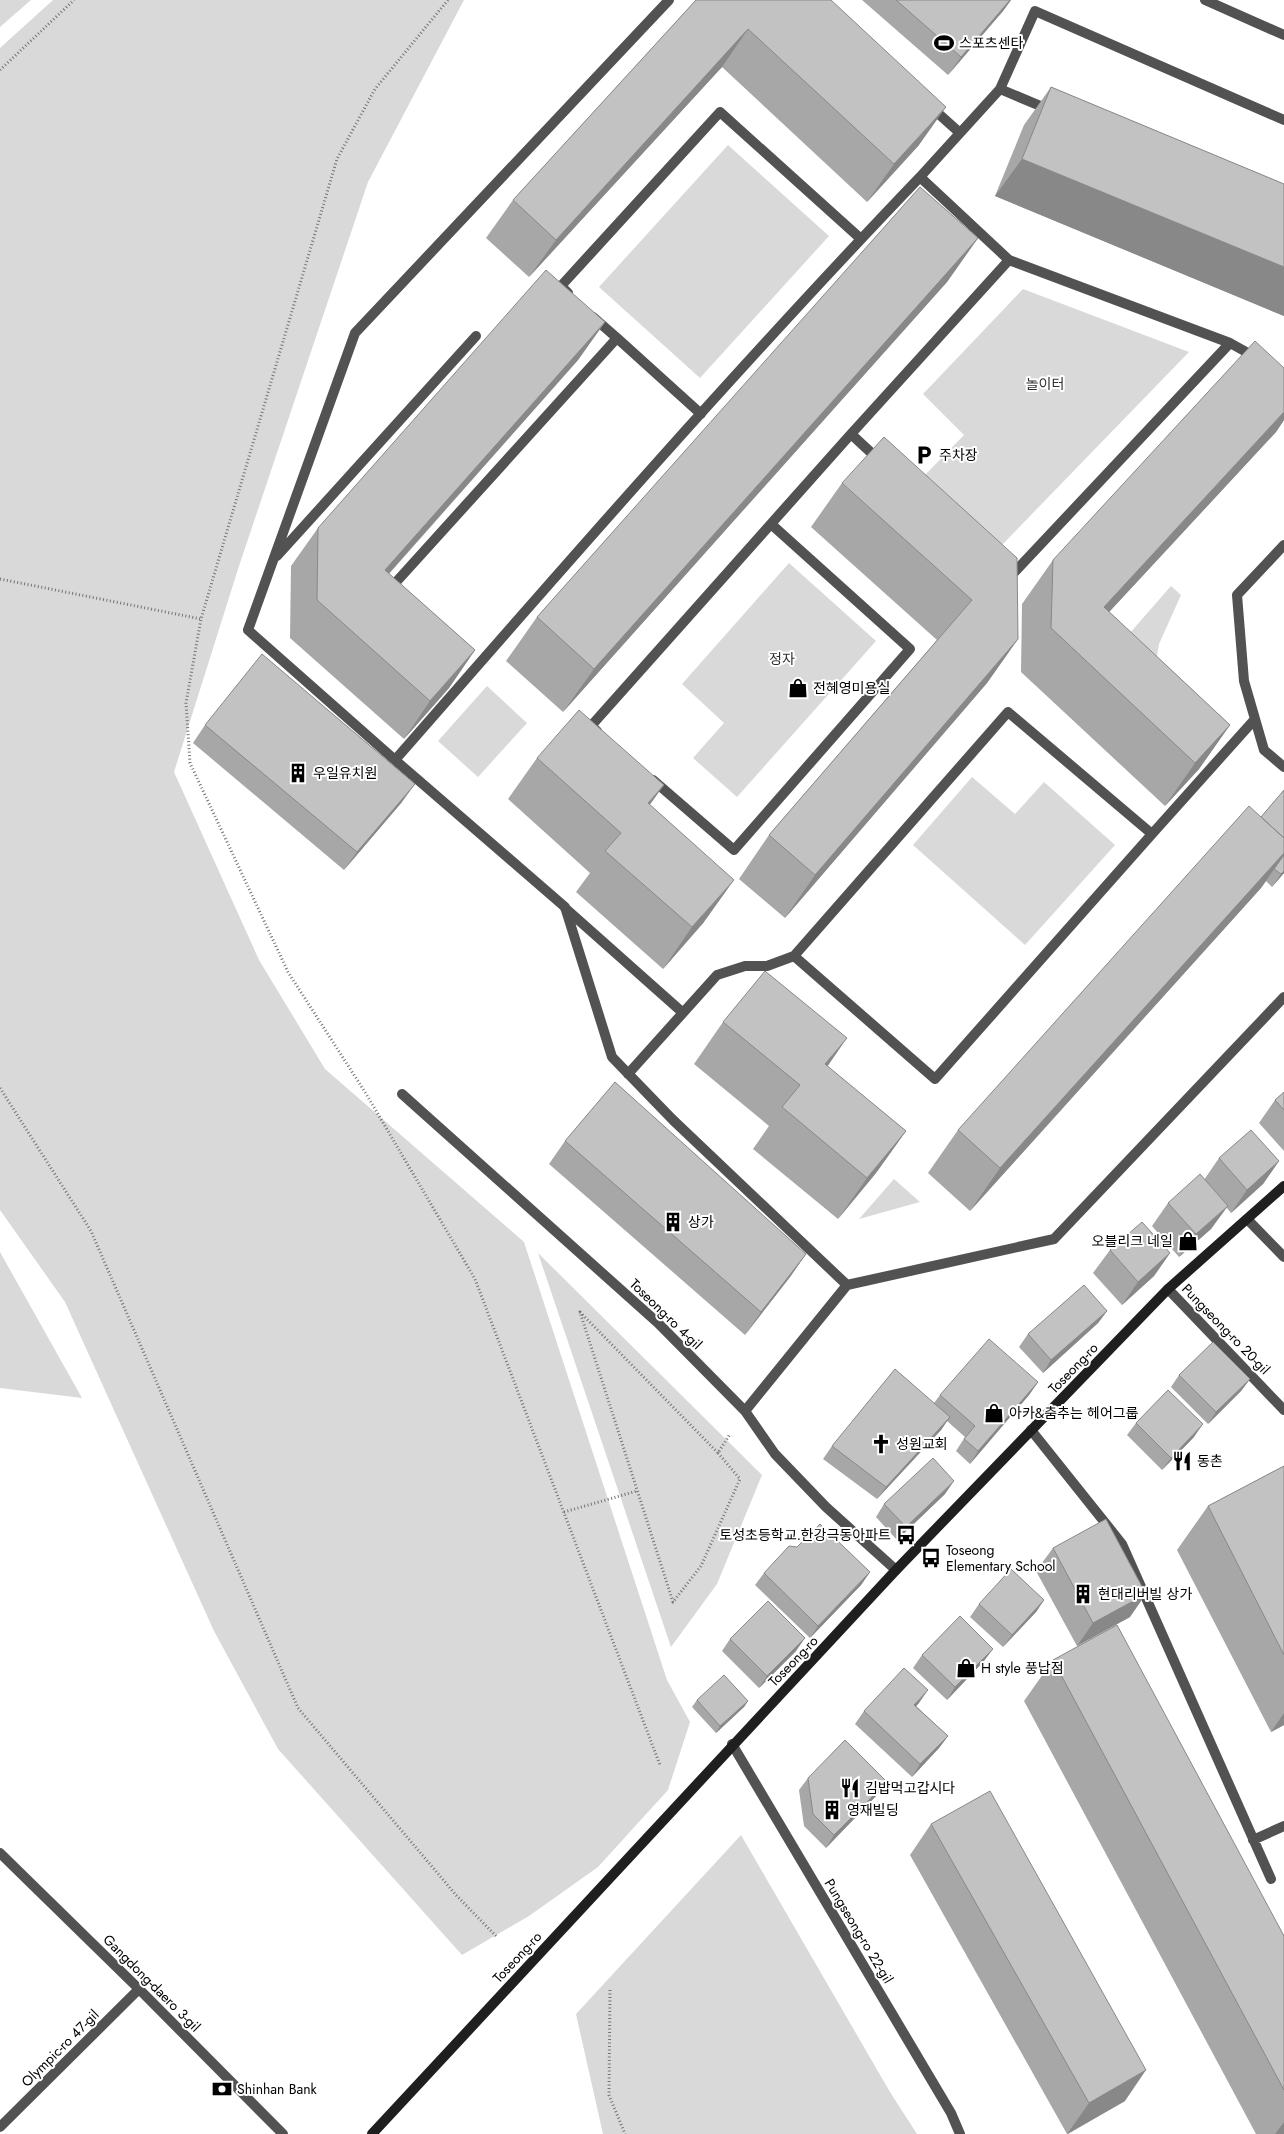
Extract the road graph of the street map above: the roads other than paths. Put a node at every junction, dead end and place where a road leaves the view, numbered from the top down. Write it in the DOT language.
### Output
graph roads {
  1 [pos="669,0"];
  2 [pos="1205,0"];
  3 [pos="1284,35"];
  4 [pos="1000,89"];
  5 [pos="924,100"];
  6 [pos="1064,116"];
  7 [pos="1284,120"];
  8 [pos="960,133"];
  9 [pos="920,177"];
  10 [pos="861,239"];
  11 [pos="1009,260"];
  12 [pos="575,299"];
  13 [pos="589,312"];
  14 [pos="476,336"];
  15 [pos="617,338"];
  16 [pos="1230,343"];
  17 [pos="1269,365"];
  18 [pos="701,414"];
  19 [pos="851,434"];
  20 [pos="887,467"];
  21 [pos="771,524"];
  22 [pos="1284,545"];
  23 [pos="274,560"];
  24 [pos="1001,573"];
  25 [pos="396,598"];
  26 [pos="1255,719"];
  27 [pos="606,739"];
  28 [pos="395,760"];
  29 [pos="1284,767"];
  30 [pos="644,772"];
  31 [pos="1152,834"];
  32 [pos="564,907"];
  33 [pos="794,956"];
  34 [pos="1284,997"];
  35 [pos="682,1012"];
  36 [pos="628,1074"];
  37 [pos="402,1094"];
  38 [pos="1284,1186"];
  39 [pos="1248,1220"];
  40 [pos="1284,1257"];
  41 [pos="847,1285"];
  42 [pos="1168,1289"];
  43 [pos="745,1410"];
  44 [pos="1284,1410"];
  45 [pos="1032,1430"];
  46 [pos="896,1570"];
  47 [pos="732,1744"];
  48 [pos="1284,1826"];
  49 [pos="1253,1840"];
  50 [pos="0,1853"];
  51 [pos="1271,1879"];
  52 [pos="139,1989"];
  53 [pos="0,2127"];
  54 [pos="283,2134"];
  55 [pos="372,2134"];
  56 [pos="960,2134"];
  1 -- 23 [label="street"];
  2 -- 3 [label="street"];
  4 -- 6 [label="street"];
  4 -- 7 [label="street"];
  4 -- 8 [label="street"];
  5 -- 8 [label="street"];
  8 -- 9 [label="street"];
  9 -- 10 [label="street"];
  9 -- 11 [label="street"];
  10 -- 12 [label="street"];
  10 -- 18 [label="street"];
  11 -- 16 [label="street"];
  11 -- 19 [label="street"];
  13 -- 15 [label="street"];
  14 -- 23 [label="street"];
  15 -- 18 [label="street"];
  15 -- 25 [label="street"];
  16 -- 17 [label="street"];
  16 -- 24 [label="street"];
  18 -- 28 [label="street"];
  19 -- 20 [label="street"];
  19 -- 21 [label="street"];
  21 -- 27 [label="street"];
  21 -- 30 [label="street"];
  22 -- 26 [label="street"];
  23 -- 28 [label="street"];
  26 -- 29 [label="street"];
  26 -- 31 [label="street"];
  28 -- 32 [label="street"];
  31 -- 33 [label="street"];
  31 -- 33 [label="street"];
  32 -- 35 [label="street"];
  32 -- 36 [label="street"];
  33 -- 35 [label="street"];
  34 -- 41 [label="street"];
  35 -- 36 [label="street"];
  36 -- 41 [label="street"];
  37 -- 43 [label="street, Toseong-ro 4-gil"];
  38 -- 39 [label="street, Toseong-ro"];
  39 -- 40 [label="street"];
  39 -- 42 [label="street, Toseong-ro"];
  41 -- 43 [label="street"];
  42 -- 44 [label="street, Pungseong-ro 20-gil"];
  42 -- 45 [label="street, Toseong-ro"];
  43 -- 46 [label="street, Toseong-ro 4-gil"];
  45 -- 46 [label="street, Toseong-ro"];
  45 -- 49 [label="street"];
  46 -- 47 [label="street, Toseong-ro"];
  47 -- 55 [label="street, Toseong-ro"];
  47 -- 56 [label="street, Pungseong-ro 22-gil"];
  48 -- 49 [label="street"];
  49 -- 51 [label="street"];
  50 -- 52 [label="street, Gangdong-daero 3-gil"];
  52 -- 53 [label="street, Olympic-ro 47-gil"];
  52 -- 54 [label="street, Gangdong-daero 3-gil"];
}
